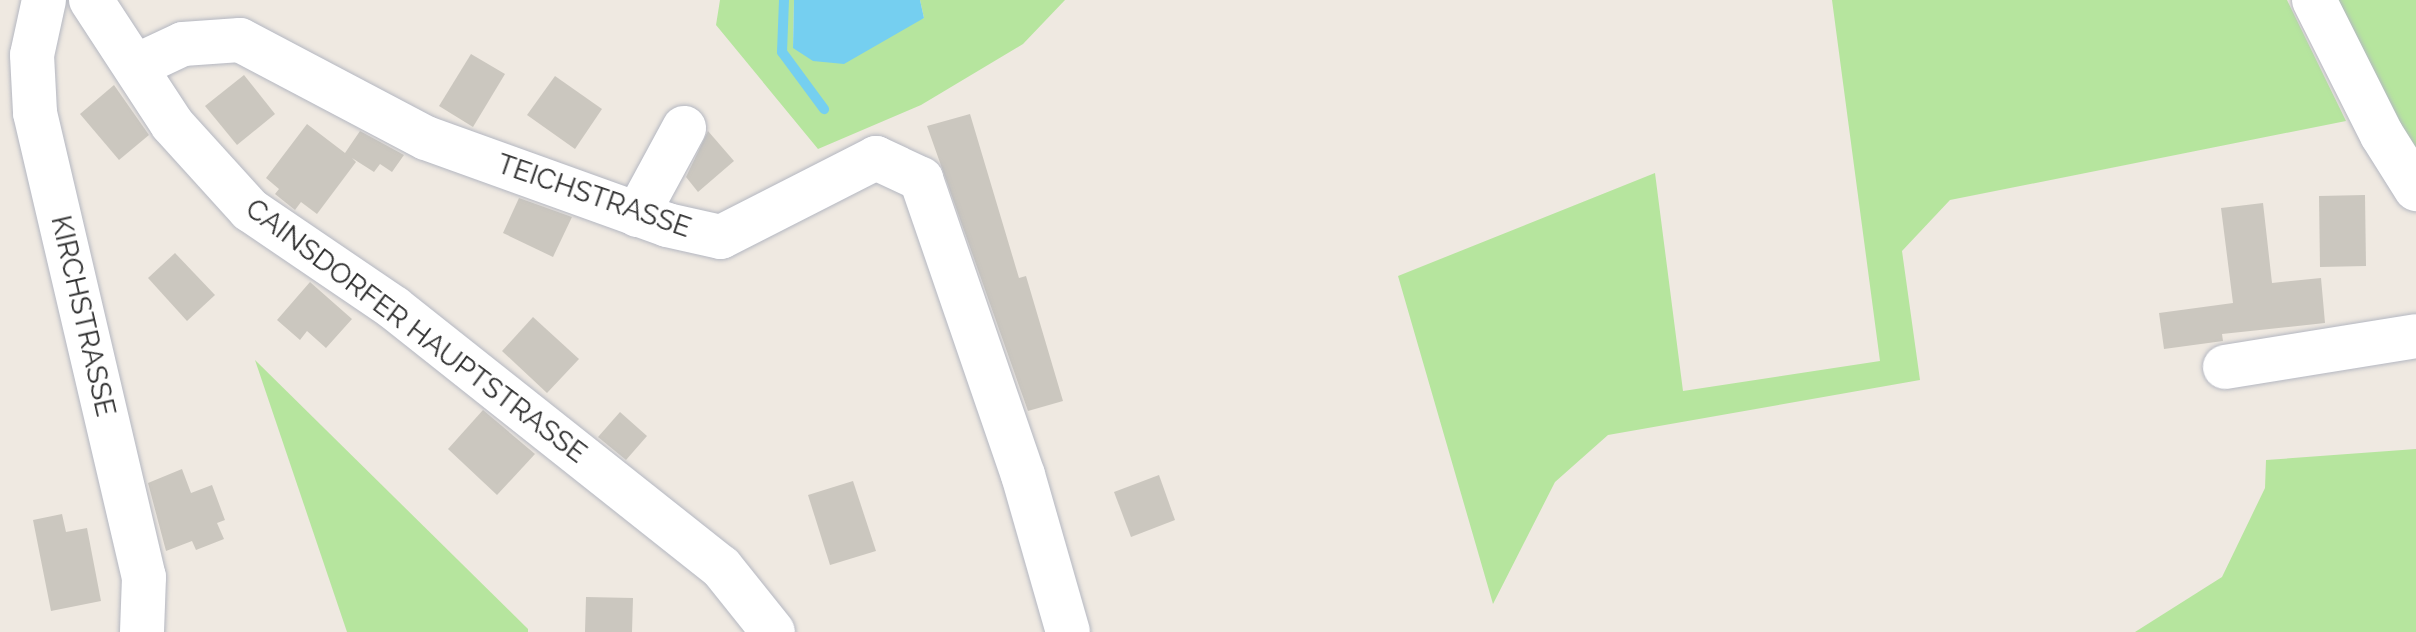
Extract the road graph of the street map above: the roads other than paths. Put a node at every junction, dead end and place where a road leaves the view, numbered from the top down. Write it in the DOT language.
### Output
graph roads {
  1 [pos="44,0"];
  2 [pos="91,0"];
  3 [pos="2314,0"];
  4 [pos="136,66"];
  5 [pos="684,128"];
  6 [pos="2416,189"];
  7 [pos="637,215"];
  8 [pos="2416,336"];
  9 [pos="2225,367"];
  10 [pos="142,632"];
  11 [pos="773,632"];
  12 [pos="1068,632"];
  1 -- 10 [label="street, KIRCHSTRASSE"];
  2 -- 4 [label="street, CAINSDORFER HAUPTSTRASSE"];
  3 -- 6 [label="street"];
  4 -- 7 [label="street, TEICHSTRASSE"];
  4 -- 11 [label="street, CAINSDORFER HAUPTSTRASSE"];
  5 -- 7 [label="street"];
  7 -- 12 [label="street, TEICHSTRASSE"];
  8 -- 9 [label="street"];
}
